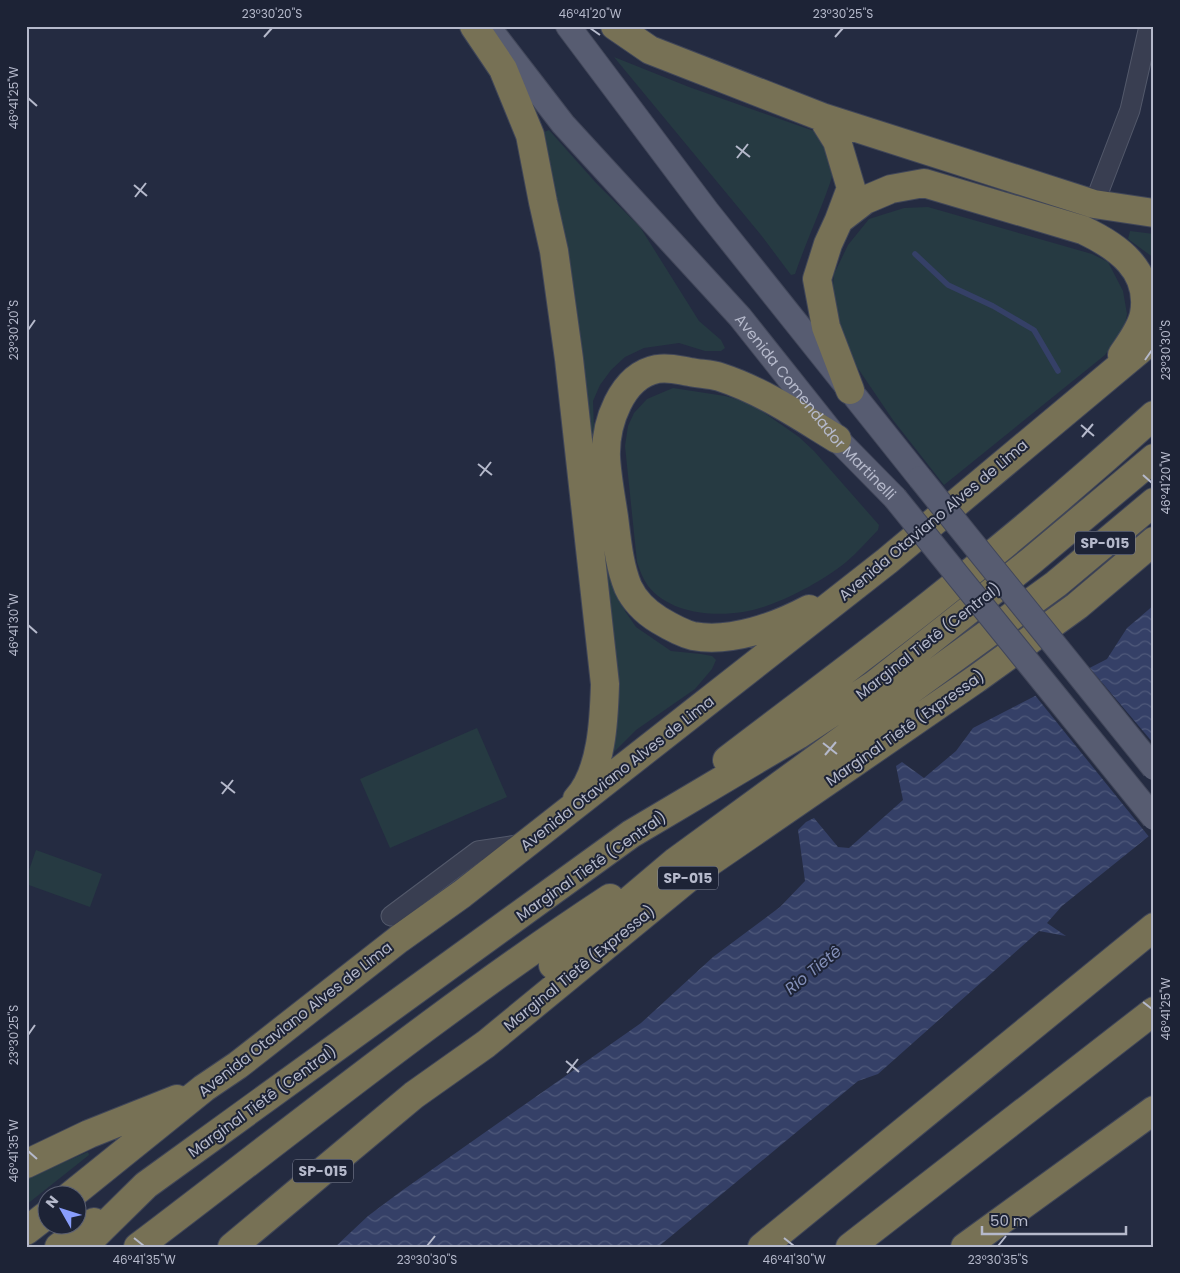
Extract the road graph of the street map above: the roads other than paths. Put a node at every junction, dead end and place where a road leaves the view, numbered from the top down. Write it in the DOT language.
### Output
graph roads {
  1 [pos="474,26"];
  2 [pos="487,26"];
  3 [pos="568,26"];
  4 [pos="1149,26"];
  5 [pos="621,28"];
  6 [pos="822,118"];
  7 [pos="1094,204"];
  8 [pos="1154,213"];
  9 [pos="839,220"];
  10 [pos="1154,338"];
  11 [pos="1108,375"];
  12 [pos="850,390"];
  13 [pos="1154,415"];
  14 [pos="837,439"];
  15 [pos="1154,458"];
  16 [pos="1154,502"];
  17 [pos="1154,541"];
  18 [pos="887,561"];
  19 [pos="1154,768"];
  20 [pos="563,814"];
  21 [pos="1154,818"];
  22 [pos="631,834"];
  23 [pos="527,843"];
  24 [pos="676,861"];
  25 [pos="391,916"];
  26 [pos="1154,927"];
  27 [pos="1154,1011"];
  28 [pos="204,1088"];
  29 [pos="414,1095"];
  30 [pos="1154,1110"];
  31 [pos="26,1164"];
  32 [pos="146,1185"];
  33 [pos="82,1186"];
  34 [pos="38,1221"];
  35 [pos="26,1230"];
  36 [pos="59,1247"];
  37 [pos="83,1247"];
  38 [pos="138,1247"];
  39 [pos="232,1247"];
  40 [pos="762,1247"];
  41 [pos="850,1247"];
  42 [pos="964,1247"];
  1 -- 20 [label="highway"];
  2 -- 14 [label="main road, Avenida Comendador Martinelli"];
  3 -- 12 [label="main road, Avenida Comendador Martinelli"];
  4 -- 7 [label="street"];
  5 -- 6 [label="highway"];
  6 -- 7 [label="highway"];
  6 -- 9 [label="highway"];
  7 -- 8 [label="highway"];
  9 -- 11 [label="highway"];
  9 -- 12 [label="highway"];
  10 -- 11 [label="highway, Avenida Otaviano Alves de Lima"];
  11 -- 18 [label="highway, Avenida Otaviano Alves de Lima"];
  12 -- 19 [label="main road, Avenida Comendador Martinelli, bridge"];
  13 -- 22 [label="highway"];
  14 -- 18 [label="highway"];
  14 -- 21 [label="main road, Avenida Comendador Martinelli, bridge"];
  15 -- 22 [label="highway, Marginal Tietê (Central)"];
  16 -- 24 [label="highway, SP-015"];
  17 -- 29 [label="highway, Marginal Tietê (Expressa) / SP-015"];
  18 -- 20 [label="highway, Avenida Otaviano Alves de Lima"];
  20 -- 23 [label="highway, Avenida Otaviano Alves de Lima"];
  22 -- 32 [label="highway, Marginal Tietê (Central)"];
  23 -- 25 [label="street"];
  23 -- 28 [label="highway, Avenida Otaviano Alves de Lima"];
  24 -- 29 [label="highway, SP-015"];
  24 -- 38 [label="highway"];
  26 -- 40 [label="highway"];
  27 -- 41 [label="highway"];
  28 -- 31 [label="highway"];
  28 -- 33 [label="highway, Avenida Otaviano Alves de Lima"];
  29 -- 39 [label="highway, Marginal Tietê (Expressa) / SP-015"];
  30 -- 42 [label="highway"];
  32 -- 36 [label="highway"];
  32 -- 37 [label="highway, Marginal Tietê (Central)"];
  34 -- 35 [label="highway"];
}
